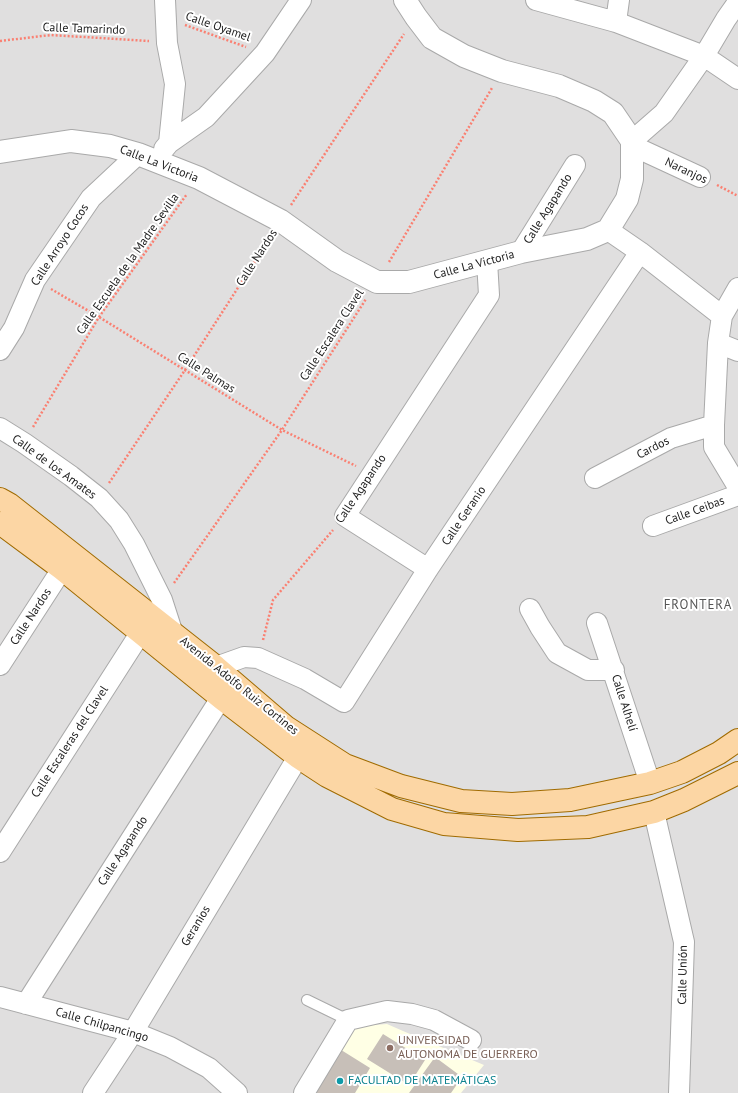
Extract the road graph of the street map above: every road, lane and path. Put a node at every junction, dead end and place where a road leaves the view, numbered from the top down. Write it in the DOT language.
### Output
graph roads {
  1 [pos="301,0"];
  2 [pos="536,0"];
  3 [pos="619,0"];
  4 [pos="738,2"];
  5 [pos="410,8"];
  6 [pos="165,9"];
  7 [pos="727,10"];
  8 [pos="616,22"];
  9 [pos="0,41"];
  10 [pos="167,43"];
  11 [pos="265,54"];
  12 [pos="704,56"];
  13 [pos="502,71"];
  14 [pos="738,79"];
  15 [pos="169,143"];
  16 [pos="633,143"];
  17 [pos="0,152"];
  18 [pos="147,157"];
  19 [pos="575,165"];
  20 [pos="700,177"];
  21 [pos="199,178"];
  22 [pos="738,196"];
  23 [pos="281,221"];
  24 [pos="608,230"];
  25 [pos="520,252"];
  26 [pos="640,252"];
  27 [pos="487,261"];
  28 [pos="35,280"];
  29 [pos="377,282"];
  30 [pos="738,288"];
  31 [pos="722,316"];
  32 [pos="99,317"];
  33 [pos="718,343"];
  34 [pos="0,350"];
  35 [pos="738,351"];
  36 [pos="185,370"];
  37 [pos="714,425"];
  38 [pos="0,428"];
  39 [pos="282,430"];
  40 [pos="24,443"];
  41 [pos="372,474"];
  42 [pos="595,478"];
  43 [pos="738,487"];
  44 [pos="738,495"];
  45 [pos="99,498"];
  46 [pos="0,499"];
  47 [pos="345,516"];
  48 [pos="0,523"];
  49 [pos="652,526"];
  50 [pos="62,569"];
  51 [pos="428,570"];
  52 [pos="162,600"];
  53 [pos="530,609"];
  54 [pos="597,623"];
  55 [pos="141,632"];
  56 [pos="173,634"];
  57 [pos="258,658"];
  58 [pos="0,665"];
  59 [pos="614,670"];
  60 [pos="209,675"];
  61 [pos="221,698"];
  62 [pos="738,740"];
  63 [pos="298,757"];
  64 [pos="738,772"];
  65 [pos="650,783"];
  66 [pos="654,812"];
  67 [pos="0,852"];
  68 [pos="0,998"];
  69 [pos="307,1000"];
  70 [pos="26,1004"];
  71 [pos="348,1020"];
  72 [pos="132,1032"];
  73 [pos="471,1040"];
  74 [pos="93,1093"];
  75 [pos="237,1093"];
  76 [pos="304,1093"];
  77 [pos="679,1093"];
  1 -- 11 [label="street"];
  2 -- 8 [label="street"];
  3 -- 8 [label="street"];
  4 -- 7 [label="street"];
  5 -- 13 [label="street"];
  5 -- 23 [label="path, Calle Nardos"];
  6 -- 10 [label="street"];
  6 -- 11 [label="path, Calle Oyamel"];
  7 -- 12 [label="street"];
  8 -- 12 [label="street"];
  9 -- 10 [label="path, Calle Tamarindo"];
  10 -- 15 [label="street"];
  11 -- 15 [label="street"];
  12 -- 14 [label="street"];
  12 -- 16 [label="street"];
  13 -- 16 [label="street"];
  13 -- 29 [label="path, Calle Escalera Clavel"];
  15 -- 18 [label="street, Calle Arroyo Cocos"];
  16 -- 20 [label="street, Naranjos"];
  16 -- 24 [label="street"];
  17 -- 18 [label="street, Calle La Victoria"];
  18 -- 21 [label="street, Calle La Victoria"];
  18 -- 28 [label="street, Calle Arroyo Cocos"];
  19 -- 25 [label="street, Calle Agapando"];
  20 -- 22 [label="path, Naranjos"];
  21 -- 23 [label="street, Calle La Victoria"];
  21 -- 32 [label="path, Calle Escuela de la Madre Sevilla"];
  23 -- 29 [label="street, Calle La Victoria"];
  23 -- 36 [label="path, Calle Nardos"];
  24 -- 25 [label="street, Calle La Victoria"];
  24 -- 26 [label="street"];
  25 -- 27 [label="street, Calle La Victoria"];
  26 -- 31 [label="street"];
  26 -- 51 [label="street, Calle Geranio"];
  27 -- 29 [label="street, Calle La Victoria"];
  27 -- 41 [label="street, Calle Agapando"];
  28 -- 32 [label="path, Calle Palmas"];
  28 -- 34 [label="street, Calle Arroyo Cocos"];
  29 -- 39 [label="path, Calle Escalera Clavel"];
  30 -- 31 [label="street"];
  31 -- 33 [label="street"];
  32 -- 36 [label="path, Calle Palmas"];
  32 -- 40 [label="path, Calle Escuela de la Madre Sevilla"];
  33 -- 35 [label="street"];
  33 -- 37 [label="street"];
  36 -- 39 [label="path, Calle Palmas"];
  36 -- 45 [label="path, Calle Nardos"];
  37 -- 42 [label="street, Cardos"];
  37 -- 43 [label="street"];
  38 -- 40 [label="street, Calle de los Amates"];
  39 -- 41 [label="path, Calle Palmas"];
  39 -- 52 [label="path, Calle Escalera Clavel"];
  40 -- 45 [label="street, Calle de los Amates"];
  41 -- 47 [label="street, Calle Agapando"];
  44 -- 49 [label="street, Calle Ceibas"];
  45 -- 52 [label="street, Calle de los Amates"];
  46 -- 56 [label="main road, Avenida Adolfo Ruiz Cortines"];
  47 -- 51 [label="street"];
  47 -- 57 [label="path, Calle Agapando"];
  48 -- 50 [label="main road, Avenida Adolfo Ruiz Cortines"];
  50 -- 55 [label="main road, Avenida Adolfo Ruiz Cortines"];
  50 -- 58 [label="street, Calle Nardos"];
  51 -- 57 [label="street, Calle Geranio"];
  52 -- 56 [label="street, Calle de los Amates"];
  53 -- 59 [label="street"];
  54 -- 59 [label="street, Calle Alhelí"];
  55 -- 60 [label="main road, Avenida Adolfo Ruiz Cortines"];
  55 -- 67 [label="street, Calle Escaleras del Clavel"];
  56 -- 60 [label="main road, Avenida Adolfo Ruiz Cortines"];
  57 -- 60 [label="street"];
  59 -- 65 [label="street, Calle Alhelí"];
  60 -- 61 [label="main road, Avenida Adolfo Ruiz Cortines"];
  60 -- 65 [label="main road, Avenida Adolfo Ruiz Cortines"];
  61 -- 63 [label="main road, Avenida Adolfo Ruiz Cortines"];
  61 -- 70 [label="street, Calle Agapando"];
  62 -- 65 [label="main road, Avenida Adolfo Ruiz Cortines"];
  63 -- 66 [label="main road, Avenida Adolfo Ruiz Cortines"];
  63 -- 72 [label="street, Geranios"];
  64 -- 66 [label="main road, Avenida Adolfo Ruiz Cortines"];
  66 -- 77 [label="street, Calle Unión"];
  68 -- 70 [label="street, Calle Chilpancingo"];
  69 -- 71 [label="lane"];
  70 -- 72 [label="street, Calle Chilpancingo"];
  71 -- 73 [label="street"];
  71 -- 76 [label="street"];
  72 -- 74 [label="street, Geranios"];
  72 -- 75 [label="street, Calle Chilpancingo"];
}
